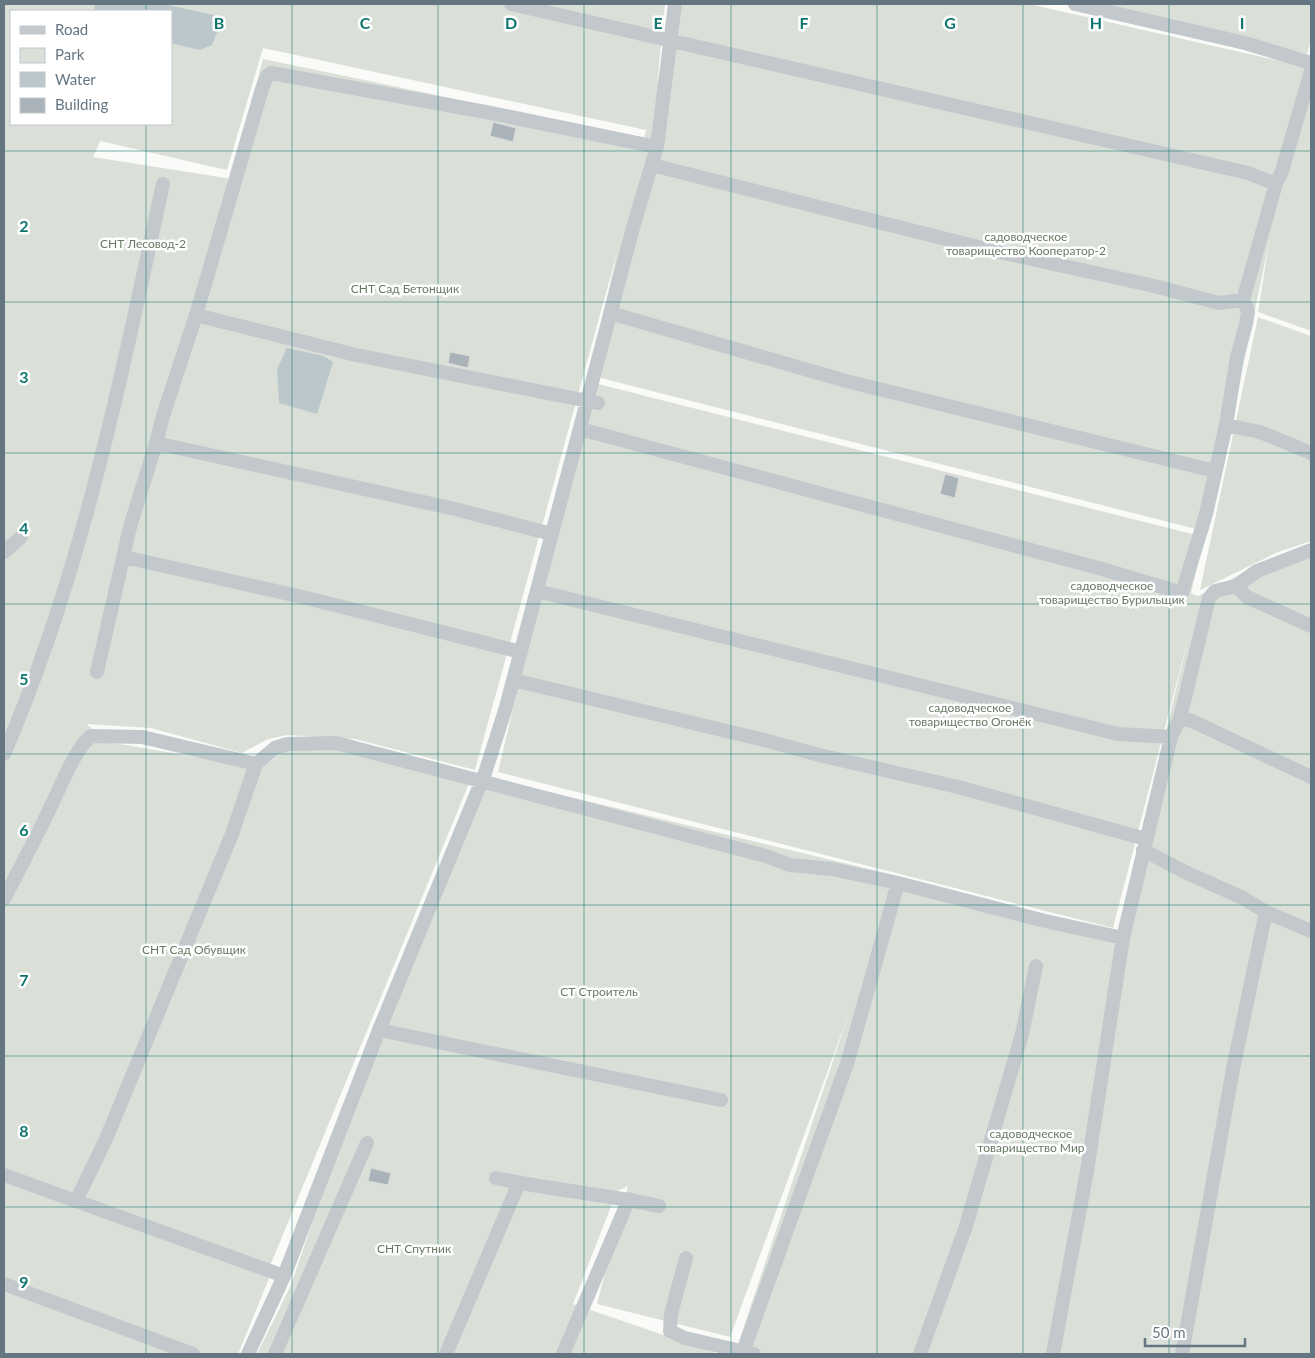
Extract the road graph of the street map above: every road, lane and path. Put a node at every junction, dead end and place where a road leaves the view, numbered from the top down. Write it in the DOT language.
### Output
graph roads {
  1 [pos="512,4"];
  2 [pos="675,4"];
  3 [pos="1074,4"];
  4 [pos="671,40"];
  5 [pos="1311,63"];
  6 [pos="1311,71"];
  7 [pos="658,147"];
  8 [pos="652,165"];
  9 [pos="163,184"];
  10 [pos="1276,184"];
  11 [pos="1243,300"];
  12 [pos="610,314"];
  13 [pos="196,315"];
  14 [pos="592,402"];
  15 [pos="1226,425"];
  16 [pos="580,429"];
  17 [pos="156,443"];
  18 [pos="1311,453"];
  19 [pos="1215,471"];
  20 [pos="552,534"];
  21 [pos="21,537"];
  22 [pos="1311,550"];
  23 [pos="4,552"];
  24 [pos="124,558"];
  25 [pos="1236,586"];
  26 [pos="537,591"];
  27 [pos="1311,626"];
  28 [pos="520,652"];
  29 [pos="97,672"];
  30 [pos="513,680"];
  31 [pos="1180,718"];
  32 [pos="1171,737"];
  33 [pos="4,754"];
  34 [pos="256,764"];
  35 [pos="1311,777"];
  36 [pos="482,781"];
  37 [pos="1145,844"];
  38 [pos="898,883"];
  39 [pos="4,899"];
  40 [pos="1266,912"];
  41 [pos="1311,931"];
  42 [pos="1124,938"];
  43 [pos="1036,966"];
  44 [pos="379,1030"];
  45 [pos="721,1100"];
  46 [pos="367,1144"];
  47 [pos="4,1175"];
  48 [pos="496,1178"];
  49 [pos="520,1183"];
  50 [pos="629,1200"];
  51 [pos="76,1201"];
  52 [pos="659,1206"];
  53 [pos="686,1258"];
  54 [pos="284,1276"];
  55 [pos="4,1284"];
  56 [pos="748,1353"];
  57 [pos="193,1354"];
  58 [pos="248,1354"];
  59 [pos="275,1354"];
  60 [pos="446,1354"];
  61 [pos="563,1354"];
  62 [pos="920,1354"];
  63 [pos="1053,1354"];
  64 [pos="1182,1354"];
  1 -- 4 [label="street"];
  2 -- 4 [label="street"];
  3 -- 5 [label="street"];
  4 -- 7 [label="street"];
  4 -- 10 [label="street"];
  6 -- 10 [label="street"];
  7 -- 8 [label="street"];
  7 -- 13 [label="street"];
  8 -- 11 [label="street"];
  8 -- 12 [label="street"];
  9 -- 33 [label="street"];
  10 -- 11 [label="street"];
  11 -- 15 [label="street"];
  12 -- 14 [label="street"];
  12 -- 19 [label="street"];
  13 -- 14 [label="street"];
  13 -- 17 [label="street"];
  14 -- 16 [label="street"];
  15 -- 18 [label="street"];
  15 -- 19 [label="street"];
  16 -- 19 [label="street"];
  16 -- 20 [label="street"];
  17 -- 20 [label="street"];
  17 -- 24 [label="street"];
  20 -- 26 [label="street"];
  21 -- 23 [label="street"];
  22 -- 25 [label="street"];
  24 -- 28 [label="street"];
  24 -- 29 [label="street"];
  25 -- 27 [label="street"];
  25 -- 31 [label="street"];
  26 -- 28 [label="street"];
  26 -- 32 [label="street"];
  28 -- 30 [label="street"];
  30 -- 36 [label="street"];
  30 -- 37 [label="street"];
  31 -- 32 [label="street"];
  31 -- 35 [label="street"];
  32 -- 37 [label="street"];
  34 -- 36 [label="street"];
  34 -- 39 [label="street"];
  34 -- 51 [label="street"];
  36 -- 38 [label="street"];
  36 -- 44 [label="street"];
  37 -- 40 [label="street"];
  37 -- 42 [label="street"];
  38 -- 42 [label="street"];
  38 -- 56 [label="street"];
  40 -- 41 [label="street"];
  40 -- 64 [label="street"];
  42 -- 63 [label="street"];
  43 -- 62 [label="street"];
  44 -- 45 [label="street"];
  44 -- 54 [label="street"];
  46 -- 59 [label="street"];
  47 -- 51 [label="street"];
  48 -- 49 [label="street"];
  49 -- 50 [label="street"];
  49 -- 60 [label="street"];
  50 -- 52 [label="street"];
  50 -- 61 [label="street"];
  51 -- 54 [label="street"];
  53 -- 56 [label="street"];
  54 -- 58 [label="street"];
  55 -- 57 [label="street"];
}
